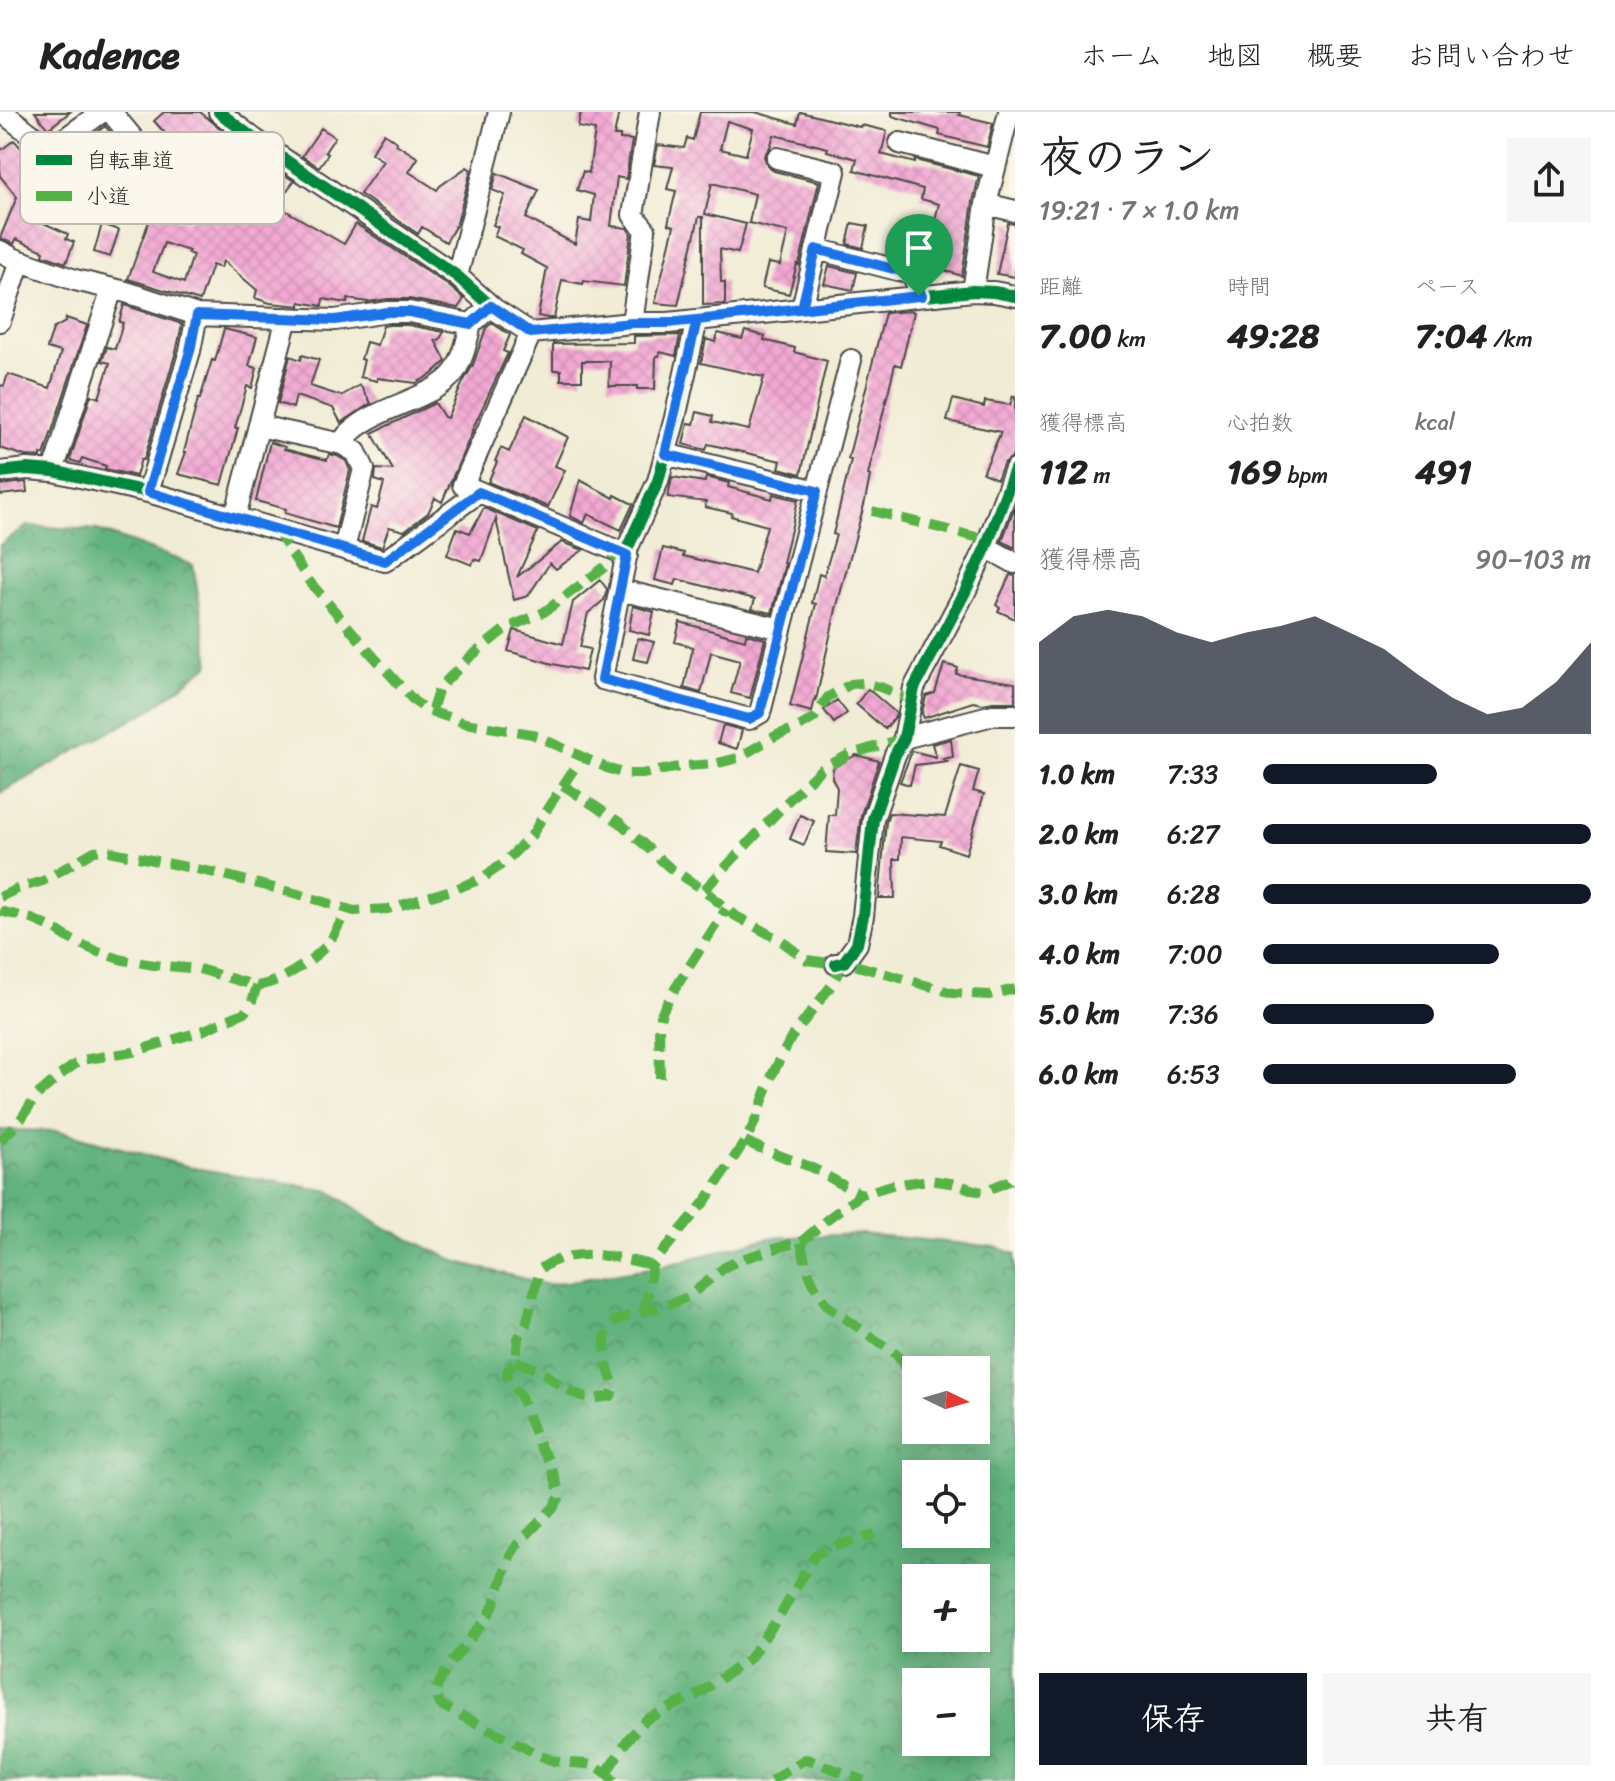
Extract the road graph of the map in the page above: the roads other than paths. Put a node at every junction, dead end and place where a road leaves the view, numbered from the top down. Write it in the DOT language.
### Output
graph roads {
  1 [pos="2,112"];
  2 [pos="102,112"];
  3 [pos="111,112"];
  4 [pos="219,112"];
  5 [pos="499,112"];
  6 [pos="650,112"];
  7 [pos="1007,114"];
  8 [pos="28,132"];
  9 [pos="74,132"];
  10 [pos="128,132"];
  11 [pos="245,132"];
  12 [pos="900,143"];
  13 [pos="777,158"];
  14 [pos="284,159"];
  15 [pos="995,167"];
  16 [pos="986,204"];
  17 [pos="1015,211"];
  18 [pos="816,249"];
  19 [pos="0,251"];
  20 [pos="20,261"];
  21 [pos="457,276"];
  22 [pos="112,289"];
  23 [pos="973,291"];
  24 [pos="922,296"];
  25 [pos="1015,296"];
  26 [pos="491,306"];
  27 [pos="802,308"];
  28 [pos="197,315"];
  29 [pos="287,318"];
  30 [pos="697,320"];
  31 [pos="0,321"];
  32 [pos="632,323"];
  33 [pos="471,324"];
  34 [pos="531,333"];
  35 [pos="851,360"];
  36 [pos="259,426"];
  37 [pos="342,444"];
  38 [pos="665,454"];
  39 [pos="1015,469"];
  40 [pos="53,471"];
  41 [pos="0,472"];
  42 [pos="817,491"];
  43 [pos="148,492"];
  44 [pos="479,492"];
  45 [pos="235,517"];
  46 [pos="986,547"];
  47 [pos="344,549"];
  48 [pos="627,555"];
  49 [pos="1015,563"];
  50 [pos="620,590"];
  51 [pos="781,629"];
  52 [pos="1015,715"];
  53 [pos="904,738"];
  54 [pos="836,964"];
  1 -- 8 [label="street"];
  2 -- 9 [label="street"];
  3 -- 10 [label="street"];
  4 -- 11 [label="street"];
  5 -- 21 [label="street"];
  6 -- 32 [label="street"];
  7 -- 15 [label="street"];
  12 -- 15 [label="street"];
  13 -- 18 [label="street"];
  14 -- 21 [label="street"];
  15 -- 16 [label="street"];
  16 -- 17 [label="street"];
  16 -- 23 [label="street"];
  18 -- 24 [label="street"];
  18 -- 27 [label="street"];
  19 -- 20 [label="street"];
  20 -- 22 [label="street"];
  20 -- 31 [label="street"];
  21 -- 26 [label="street"];
  22 -- 28 [label="street"];
  22 -- 40 [label="street"];
  23 -- 24 [label="street"];
  23 -- 25 [label="street"];
  24 -- 27 [label="street"];
  26 -- 33 [label="street"];
  26 -- 34 [label="street"];
  27 -- 30 [label="street"];
  28 -- 29 [label="street"];
  28 -- 43 [label="street"];
  29 -- 33 [label="street"];
  29 -- 36 [label="street"];
  30 -- 32 [label="street"];
  30 -- 38 [label="street"];
  32 -- 34 [label="street"];
  33 -- 37 [label="street"];
  34 -- 44 [label="street"];
  35 -- 42 [label="street"];
  36 -- 37 [label="street"];
  36 -- 45 [label="street"];
  37 -- 47 [label="street"];
  38 -- 42 [label="street"];
  38 -- 48 [label="street"];
  39 -- 46 [label="street"];
  40 -- 41 [label="street"];
  40 -- 43 [label="street"];
  42 -- 51 [label="street"];
  43 -- 45 [label="street"];
  44 -- 47 [label="street"];
  44 -- 48 [label="street"];
  45 -- 47 [label="street"];
  46 -- 49 [label="street"];
  46 -- 53 [label="street"];
  48 -- 50 [label="street"];
  50 -- 51 [label="street"];
  50 -- 51 [label="street"];
  52 -- 53 [label="street"];
  53 -- 54 [label="street"];
}
